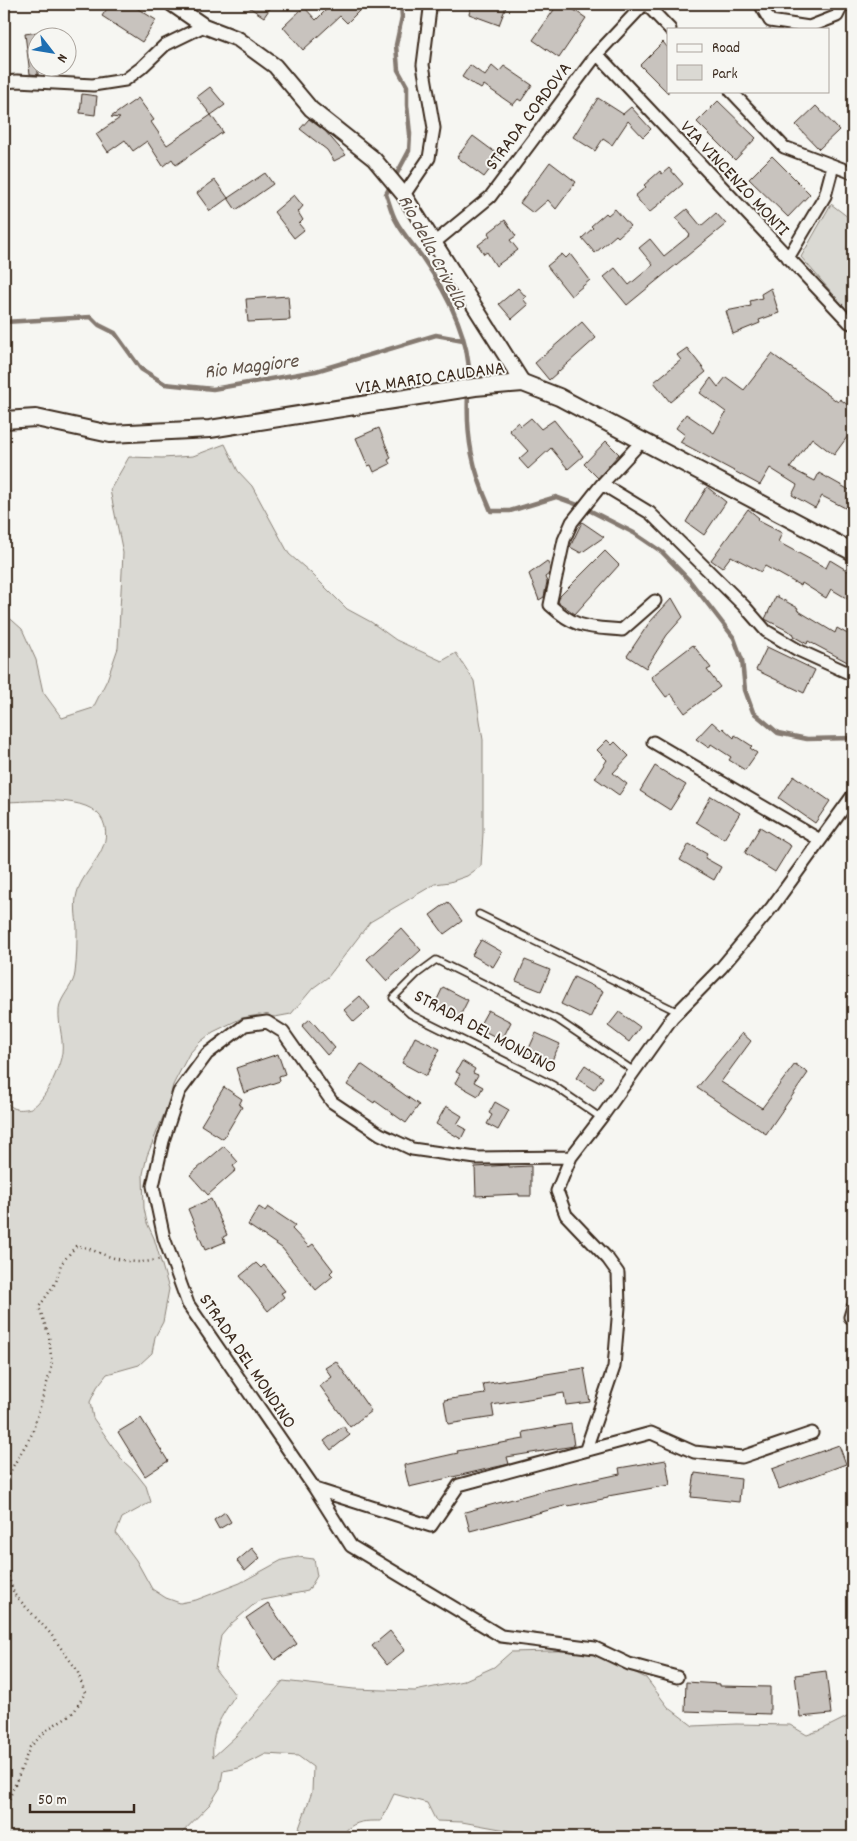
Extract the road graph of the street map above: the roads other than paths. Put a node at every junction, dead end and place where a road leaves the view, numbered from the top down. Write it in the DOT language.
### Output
graph roads {
  1 [pos="172,4"];
  2 [pos="645,4"];
  3 [pos="760,4"];
  4 [pos="843,4"];
  5 [pos="432,6"];
  6 [pos="186,8"];
  7 [pos="204,26"];
  8 [pos="669,28"];
  9 [pos="596,54"];
  10 [pos="4,82"];
  11 [pos="732,92"];
  12 [pos="833,166"];
  13 [pos="853,173"];
  14 [pos="401,192"];
  15 [pos="434,243"];
  16 [pos="788,258"];
  17 [pos="853,324"];
  18 [pos="523,384"];
  19 [pos="4,420"];
  20 [pos="642,441"];
  21 [pos="602,484"];
  22 [pos="853,552"];
  23 [pos="655,601"];
  24 [pos="853,675"];
  25 [pos="653,742"];
  26 [pos="853,795"];
  27 [pos="820,840"];
  28 [pos="480,914"];
  29 [pos="678,1012"];
  30 [pos="634,1071"];
  31 [pos="601,1118"];
  32 [pos="570,1157"];
  33 [pos="812,1433"];
  34 [pos="586,1450"];
  35 [pos="315,1489"];
  36 [pos="677,1677"];
  1 -- 6 [label="street"];
  2 -- 8 [label="street"];
  2 -- 9 [label="street, STRADA CORDOVA"];
  3 -- 4 [label="street"];
  5 -- 14 [label="street"];
  6 -- 7 [label="street"];
  7 -- 10 [label="street"];
  7 -- 14 [label="street"];
  9 -- 15 [label="street, STRADA CORDOVA"];
  9 -- 16 [label="street, VIA VINCENZO MONTI"];
  11 -- 12 [label="street"];
  12 -- 13 [label="street"];
  12 -- 16 [label="street, VIA VINCENZO MONTI"];
  14 -- 15 [label="street"];
  15 -- 18 [label="street"];
  16 -- 17 [label="street, VIA VINCENZO MONTI"];
  18 -- 19 [label="main road, VIA MARIO CAUDANA"];
  18 -- 20 [label="main road, VIA MARIO CAUDANA"];
  20 -- 21 [label="street"];
  20 -- 22 [label="main road, VIA MARIO CAUDANA"];
  21 -- 23 [label="street"];
  21 -- 24 [label="street"];
  25 -- 27 [label="street"];
  26 -- 27 [label="street"];
  27 -- 29 [label="street"];
  28 -- 29 [label="lane"];
  29 -- 30 [label="street"];
  30 -- 31 [label="street"];
  30 -- 31 [label="lane, STRADA DEL MONDINO"];
  31 -- 32 [label="street"];
  32 -- 34 [label="street"];
  32 -- 35 [label="street, STRADA DEL MONDINO"];
  33 -- 34 [label="street"];
  34 -- 35 [label="street"];
  35 -- 36 [label="street, STRADA DEL MONDINO"];
}
